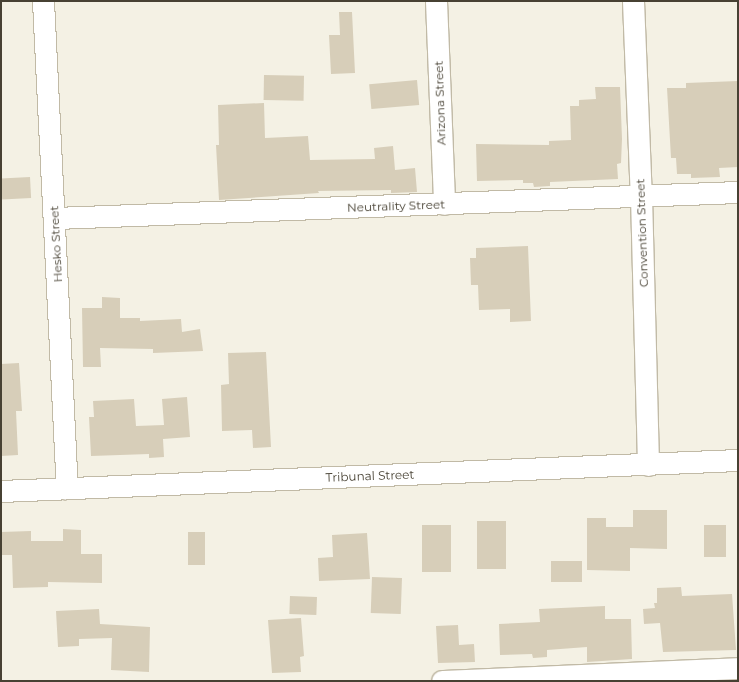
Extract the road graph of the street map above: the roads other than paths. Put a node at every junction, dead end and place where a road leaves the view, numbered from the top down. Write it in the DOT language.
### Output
graph roads {
  1 [pos="43,1"];
  2 [pos="436,1"];
  3 [pos="633,1"];
  4 [pos="738,192"];
  5 [pos="641,196"];
  6 [pos="444,204"];
  7 [pos="55,218"];
  8 [pos="738,460"];
  9 [pos="648,465"];
  10 [pos="67,488"];
  11 [pos="1,491"];
  12 [pos="738,668"];
  13 [pos="663,676"];
  14 [pos="442,681"];
  1 -- 7 [label="street, Hesko Street"];
  2 -- 6 [label="street, Arizona Street"];
  3 -- 5 [label="street, Convention Street"];
  4 -- 5 [label="street, Neutrality Street"];
  5 -- 6 [label="street, Neutrality Street"];
  5 -- 9 [label="street, Convention Street"];
  6 -- 7 [label="street, Neutrality Street"];
  7 -- 10 [label="street, Hesko Street"];
  8 -- 9 [label="street, Tribunal Street"];
  9 -- 10 [label="street, Tribunal Street"];
  10 -- 11 [label="street, Tribunal Street"];
  12 -- 13 [label="street"];
  13 -- 14 [label="street"];
}
